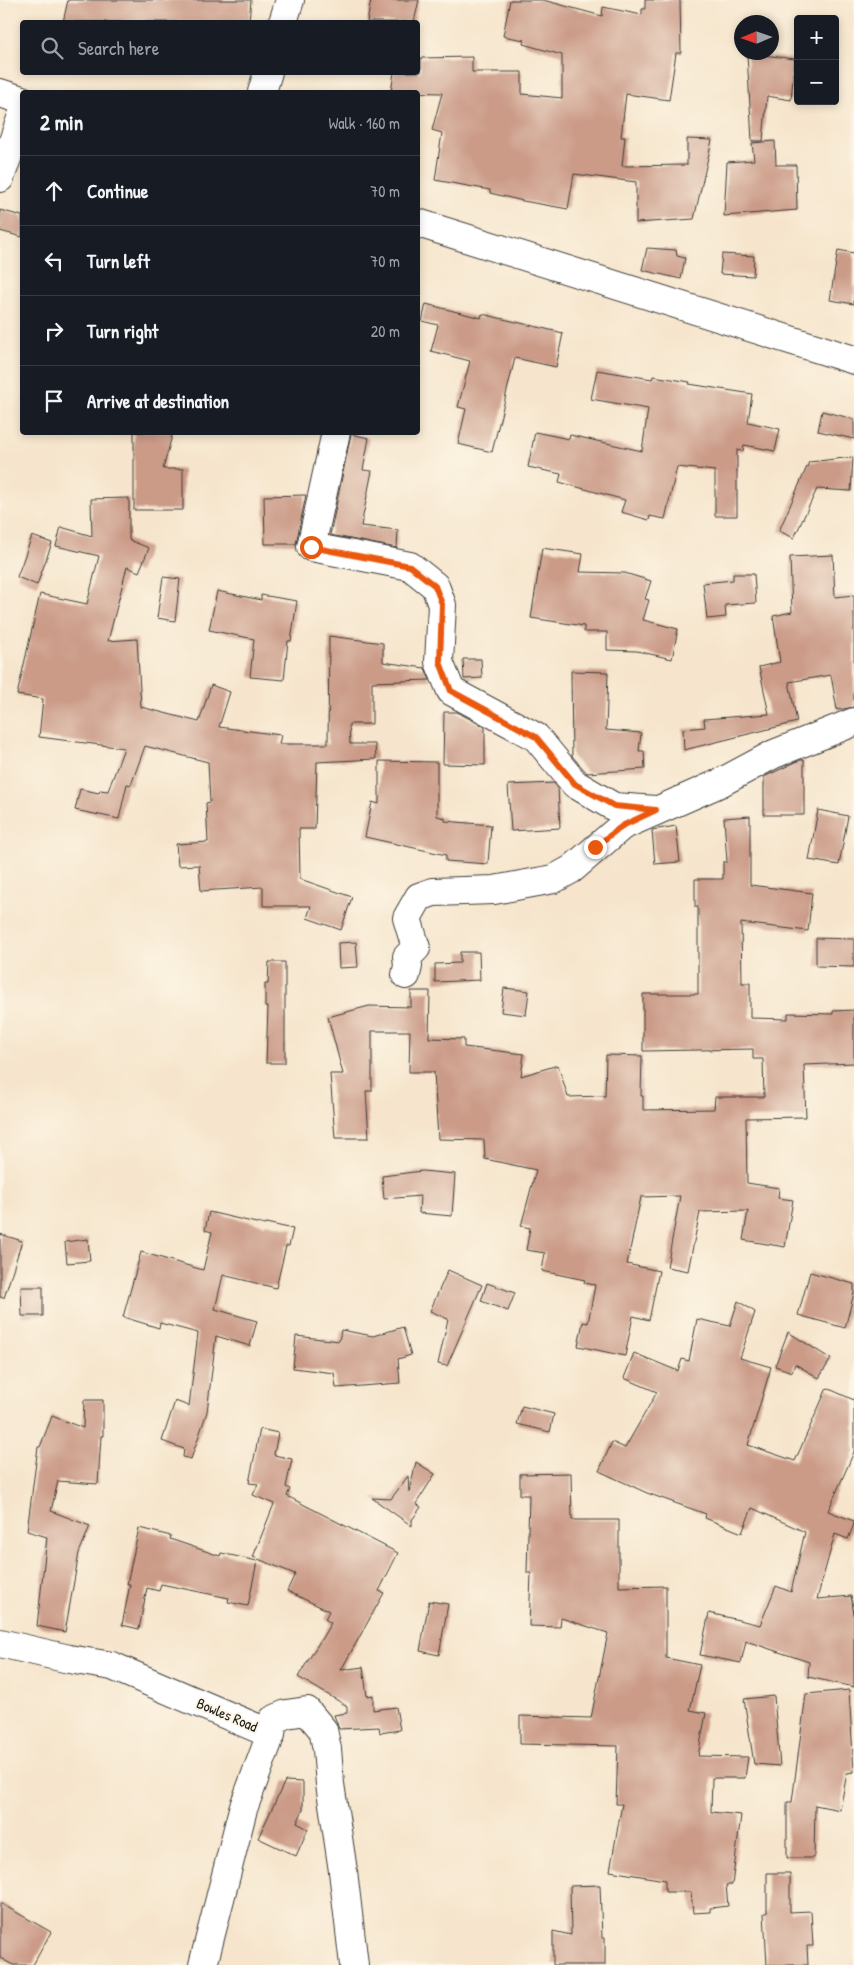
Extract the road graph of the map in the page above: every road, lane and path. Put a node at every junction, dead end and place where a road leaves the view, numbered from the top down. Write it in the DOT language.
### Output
graph roads {
  1 [pos="290,0"];
  2 [pos="284,20"];
  3 [pos="267,75"];
  4 [pos="263,90"];
  5 [pos="0,93"];
  6 [pos="20,99"];
  7 [pos="20,122"];
  8 [pos="0,178"];
  9 [pos="420,225"];
  10 [pos="854,360"];
  11 [pos="335,435"];
  12 [pos="854,722"];
  13 [pos="656,810"];
  14 [pos="406,975"];
  15 [pos="0,1643"];
  16 [pos="271,1734"];
  17 [pos="203,1965"];
  18 [pos="354,1965"];
  1 -- 2 [label="street"];
  3 -- 4 [label="street"];
  5 -- 6 [label="street"];
  7 -- 8 [label="street"];
  9 -- 10 [label="street"];
  11 -- 13 [label="street"];
  12 -- 13 [label="street"];
  13 -- 14 [label="street"];
  15 -- 16 [label="street, Bowles Road"];
  16 -- 17 [label="street"];
  16 -- 18 [label="street, Bowles Road"];
}
